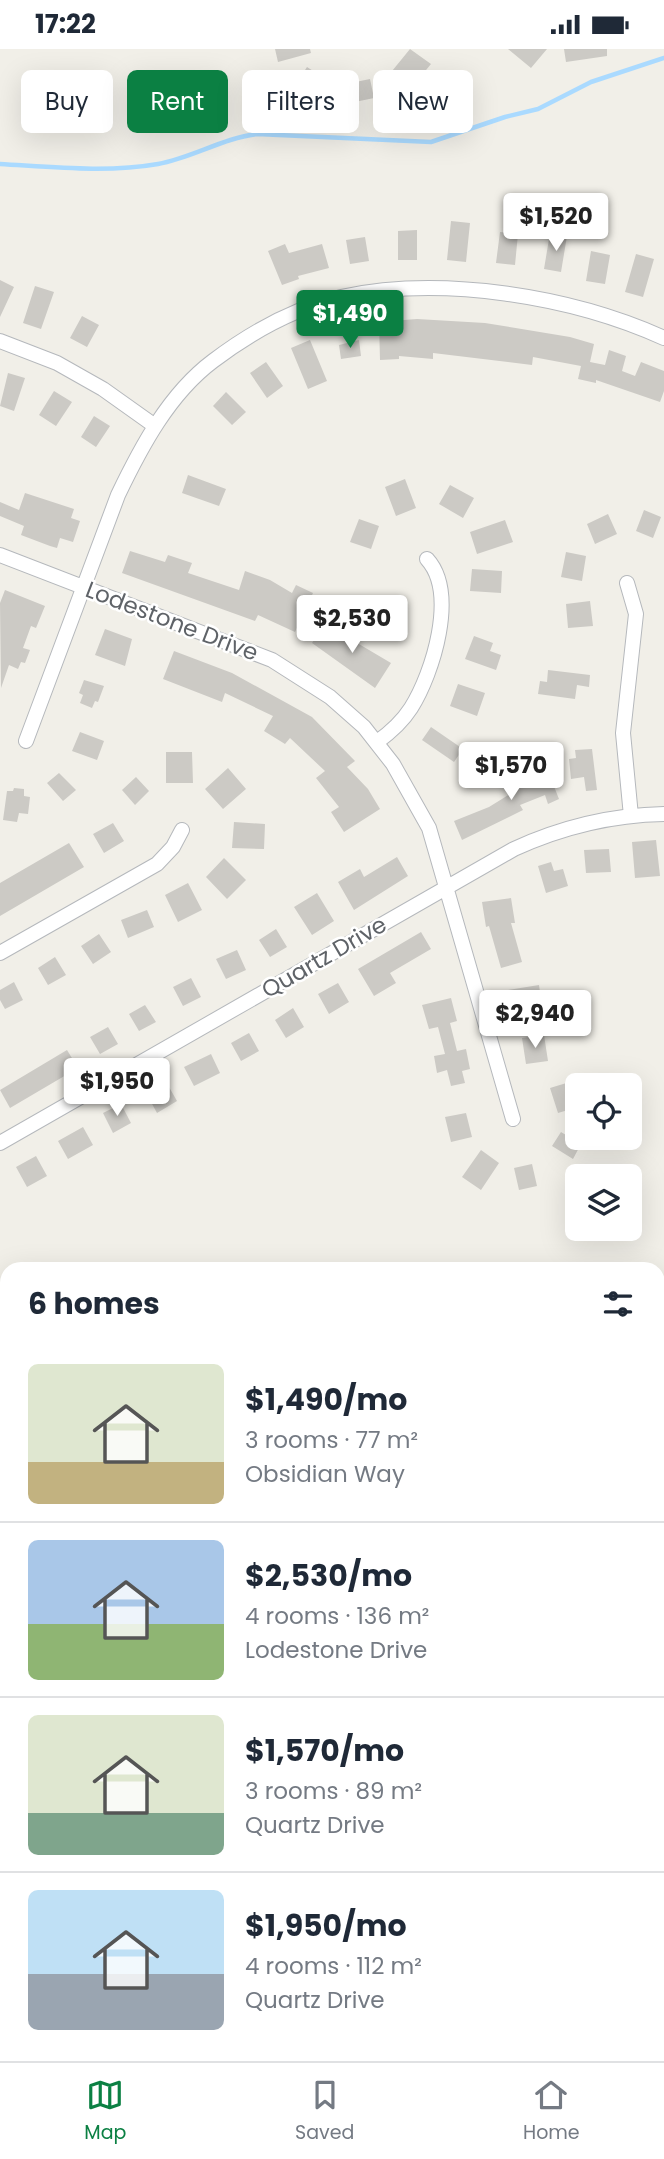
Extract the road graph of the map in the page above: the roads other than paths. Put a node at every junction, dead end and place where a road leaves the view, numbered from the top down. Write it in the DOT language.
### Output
graph roads {
  1 [pos="664,338"];
  2 [pos="0,341"];
  3 [pos="155,426"];
  4 [pos="0,555"];
  5 [pos="427,559"];
  6 [pos="628,583"];
  7 [pos="84,586"];
  8 [pos="26,741"];
  9 [pos="377,742"];
  10 [pos="664,814"];
  11 [pos="631,815"];
  12 [pos="182,830"];
  13 [pos="446,888"];
  14 [pos="0,953"];
  15 [pos="513,1119"];
  16 [pos="0,1143"];
  1 -- 3 [label="street"];
  2 -- 3 [label="street"];
  3 -- 7 [label="street"];
  4 -- 7 [label="street, Lodestone Drive"];
  5 -- 9 [label="street"];
  6 -- 11 [label="street"];
  7 -- 8 [label="street"];
  7 -- 9 [label="street, Lodestone Drive"];
  9 -- 13 [label="street, Lodestone Drive"];
  10 -- 11 [label="street, Quartz Drive"];
  11 -- 13 [label="street, Quartz Drive"];
  12 -- 14 [label="street"];
  13 -- 15 [label="street, Lodestone Drive"];
  13 -- 16 [label="street, Quartz Drive"];
}
